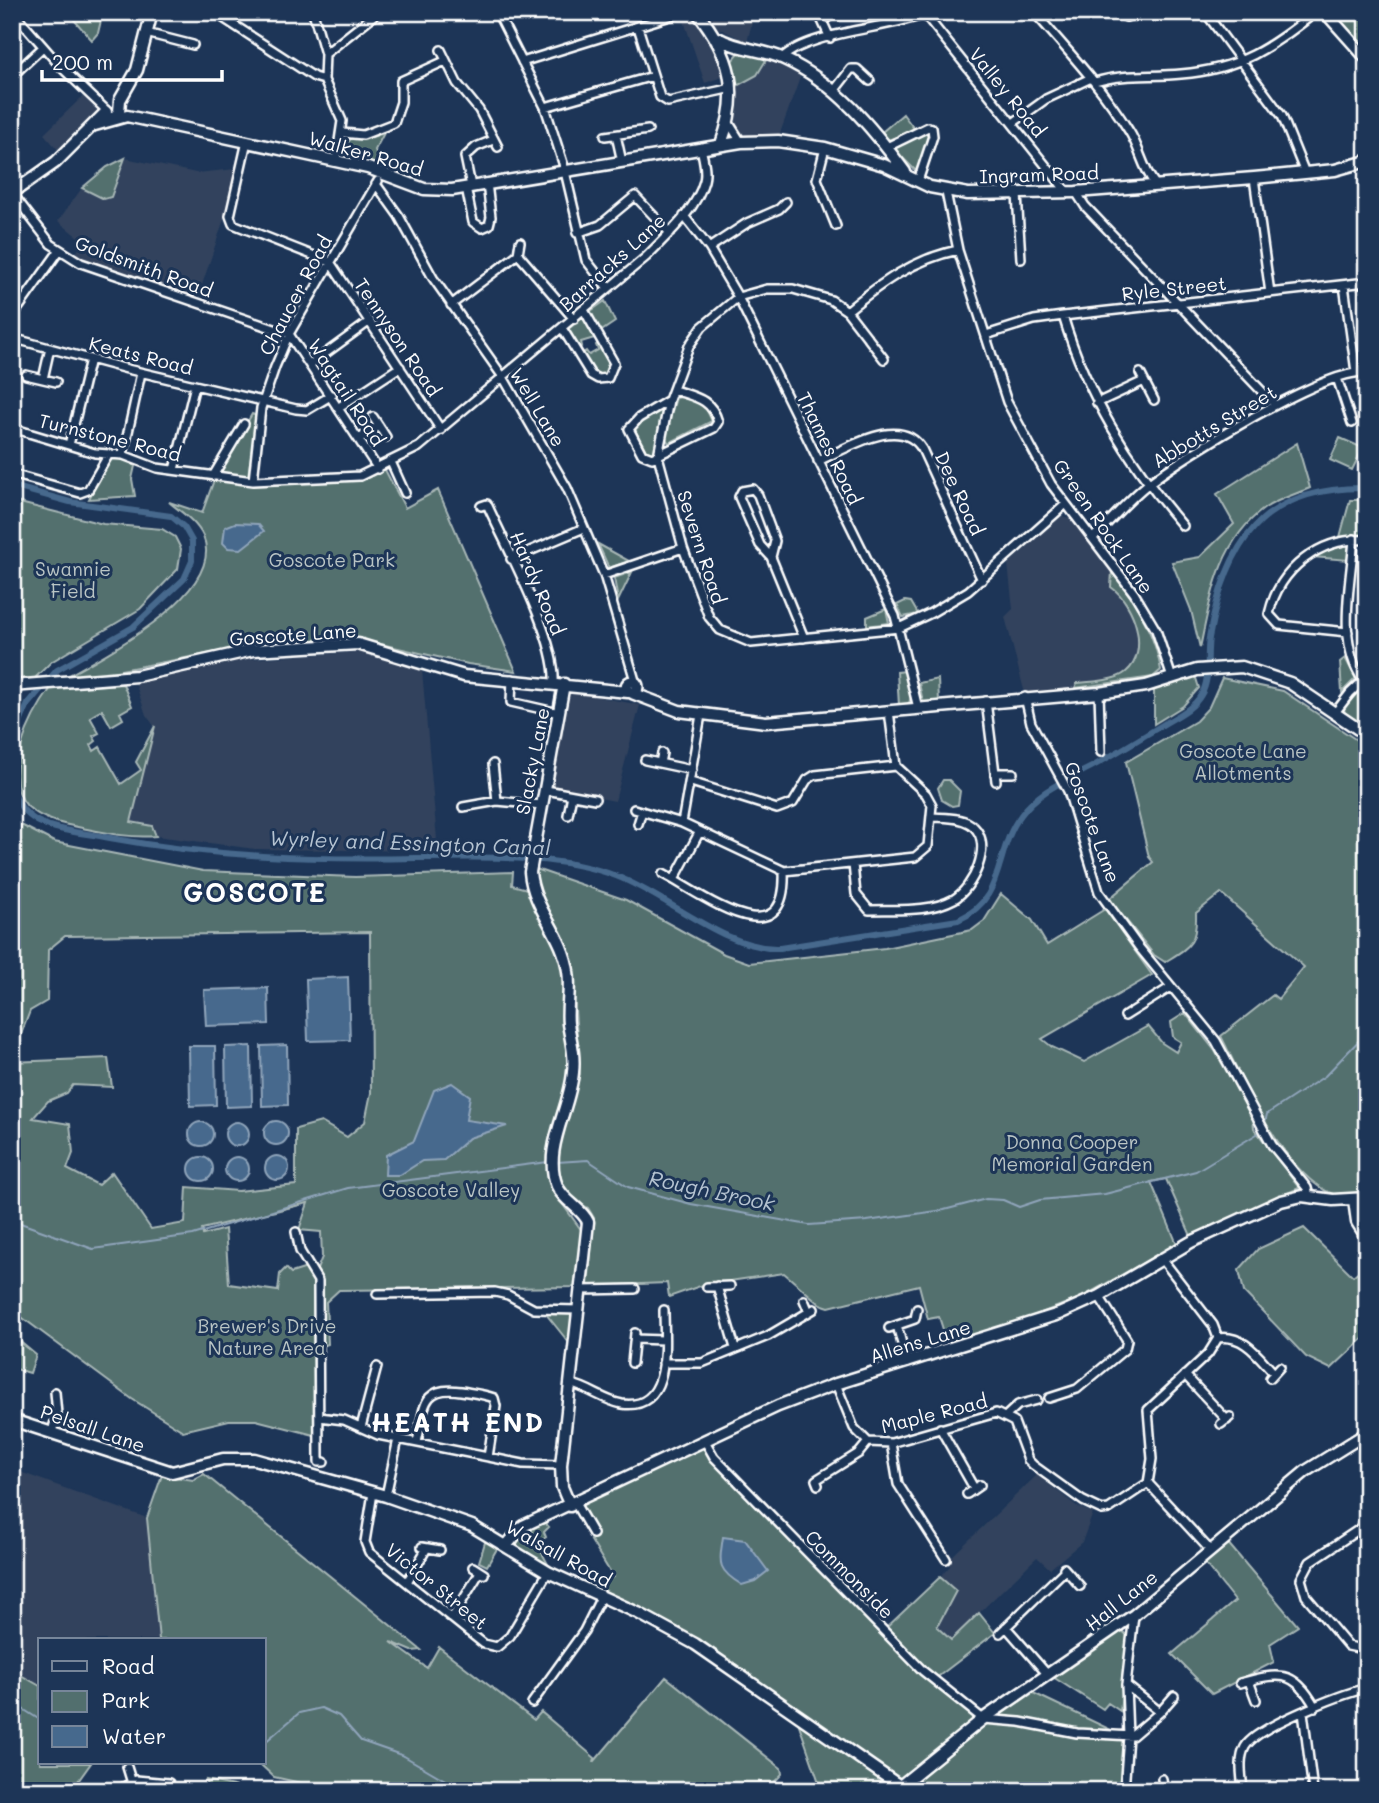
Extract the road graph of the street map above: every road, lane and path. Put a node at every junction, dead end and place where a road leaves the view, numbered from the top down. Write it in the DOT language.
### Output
graph roads {
  1 [pos="13,12"];
  2 [pos="152,12"];
  3 [pos="214,12"];
  4 [pos="313,12"];
  5 [pos="378,12"];
  6 [pos="683,12"];
  7 [pos="697,12"];
  8 [pos="818,12"];
  9 [pos="835,12"];
  10 [pos="1034,12"];
  11 [pos="1117,12"];
  12 [pos="1141,12"];
  13 [pos="1205,12"];
  14 [pos="1316,12"];
  15 [pos="1325,12"];
  16 [pos="501,13"];
  17 [pos="926,13"];
  18 [pos="823,21"];
  19 [pos="638,27"];
  20 [pos="146,33"];
  21 [pos="718,38"];
  22 [pos="830,38"];
  23 [pos="175,40"];
  24 [pos="193,45"];
  25 [pos="42,48"];
  26 [pos="746,48"];
  27 [pos="441,50"];
  28 [pos="171,51"];
  29 [pos="325,54"];
  30 [pos="782,58"];
  31 [pos="1367,59"];
  32 [pos="445,61"];
  33 [pos="522,62"];
  34 [pos="726,62"];
  35 [pos="1244,62"];
  36 [pos="12,76"];
  37 [pos="653,76"];
  38 [pos="324,80"];
  39 [pos="1093,80"];
  40 [pos="870,81"];
  41 [pos="732,88"];
  42 [pos="834,92"];
  43 [pos="545,107"];
  44 [pos="113,109"];
  45 [pos="729,123"];
  46 [pos="1013,123"];
  47 [pos="648,130"];
  48 [pos="343,133"];
  49 [pos="616,135"];
  50 [pos="605,136"];
  51 [pos="493,140"];
  52 [pos="247,141"];
  53 [pos="741,142"];
  54 [pos="721,144"];
  55 [pos="498,148"];
  56 [pos="701,148"];
  57 [pos="825,148"];
  58 [pos="888,149"];
  59 [pos="336,161"];
  60 [pos="622,162"];
  61 [pos="1366,164"];
  62 [pos="884,165"];
  63 [pos="564,172"];
  64 [pos="1305,173"];
  65 [pos="906,174"];
  66 [pos="383,175"];
  67 [pos="1254,178"];
  68 [pos="918,181"];
  69 [pos="487,183"];
  70 [pos="376,184"];
  71 [pos="1155,184"];
  72 [pos="469,187"];
  73 [pos="946,192"];
  74 [pos="1072,192"];
  75 [pos="12,193"];
  76 [pos="1017,194"];
  77 [pos="786,202"];
  78 [pos="684,216"];
  79 [pos="836,226"];
  80 [pos="577,233"];
  81 [pos="670,233"];
  82 [pos="520,242"];
  83 [pos="709,248"];
  84 [pos="958,250"];
  85 [pos="59,251"];
  86 [pos="518,254"];
  87 [pos="1021,259"];
  88 [pos="330,262"];
  89 [pos="1367,282"];
  90 [pos="1344,285"];
  91 [pos="608,288"];
  92 [pos="1270,293"];
  93 [pos="738,297"];
  94 [pos="1176,303"];
  95 [pos="451,305"];
  96 [pos="584,310"];
  97 [pos="848,311"];
  98 [pos="1063,316"];
  99 [pos="12,317"];
  100 [pos="573,319"];
  101 [pos="370,321"];
  102 [pos="562,328"];
  103 [pos="289,334"];
  104 [pos="986,335"];
  105 [pos="12,338"];
  106 [pos="50,348"];
  107 [pos="90,359"];
  108 [pos="884,359"];
  109 [pos="311,364"];
  110 [pos="400,367"];
  111 [pos="1356,372"];
  112 [pos="1367,372"];
  113 [pos="141,373"];
  114 [pos="1140,373"];
  115 [pos="26,375"];
  116 [pos="505,375"];
  117 [pos="1337,378"];
  118 [pos="43,379"];
  119 [pos="56,382"];
  120 [pos="1144,382"];
  121 [pos="195,385"];
  122 [pos="674,390"];
  123 [pos="332,395"];
  124 [pos="669,400"];
  125 [pos="1154,400"];
  126 [pos="263,401"];
  127 [pos="1097,402"];
  128 [pos="1275,405"];
  129 [pos="340,407"];
  130 [pos="373,417"];
  131 [pos="1352,423"];
  132 [pos="244,424"];
  133 [pos="379,426"];
  134 [pos="12,428"];
  135 [pos="441,430"];
  136 [pos="386,437"];
  137 [pos="359,439"];
  138 [pos="69,445"];
  139 [pos="108,454"];
  140 [pos="123,455"];
  141 [pos="658,456"];
  142 [pos="818,461"];
  143 [pos="391,462"];
  144 [pos="378,468"];
  145 [pos="174,470"];
  146 [pos="12,474"];
  147 [pos="213,475"];
  148 [pos="253,481"];
  149 [pos="1147,485"];
  150 [pos="405,493"];
  151 [pos="1066,504"];
  152 [pos="481,506"];
  153 [pos="1183,526"];
  154 [pos="584,528"];
  155 [pos="1094,537"];
  156 [pos="1354,539"];
  157 [pos="1367,540"];
  158 [pos="683,548"];
  159 [pos="771,556"];
  160 [pos="511,559"];
  161 [pos="604,575"];
  162 [pos="982,580"];
  163 [pos="899,628"];
  164 [pos="1348,632"];
  165 [pos="804,638"];
  166 [pos="512,678"];
  167 [pos="1172,678"];
  168 [pos="1365,679"];
  169 [pos="559,683"];
  170 [pos="12,686"];
  171 [pos="631,687"];
  172 [pos="1099,692"];
  173 [pos="1025,697"];
  174 [pos="986,701"];
  175 [pos="918,708"];
  176 [pos="889,711"];
  177 [pos="559,713"];
  178 [pos="1334,714"];
  179 [pos="702,715"];
  180 [pos="1367,735"];
  181 [pos="662,752"];
  182 [pos="1101,752"];
  183 [pos="645,760"];
  184 [pos="493,764"];
  185 [pos="660,764"];
  186 [pos="897,766"];
  187 [pos="692,770"];
  188 [pos="1013,773"];
  189 [pos="691,782"];
  190 [pos="546,790"];
  191 [pos="572,795"];
  192 [pos="595,799"];
  193 [pos="498,801"];
  194 [pos="542,805"];
  195 [pos="463,807"];
  196 [pos="568,815"];
  197 [pos="933,817"];
  198 [pos="682,823"];
  199 [pos="638,824"];
  200 [pos="699,832"];
  201 [pos="853,864"];
  202 [pos="783,871"];
  203 [pos="663,874"];
  204 [pos="674,880"];
  205 [pos="1171,988"];
  206 [pos="1125,1016"];
  207 [pos="1309,1196"];
  208 [pos="1367,1198"];
  209 [pos="1354,1200"];
  210 [pos="296,1232"];
  211 [pos="1367,1238"];
  212 [pos="1162,1259"];
  213 [pos="717,1286"];
  214 [pos="730,1286"];
  215 [pos="707,1287"];
  216 [pos="635,1289"];
  217 [pos="581,1290"];
  218 [pos="377,1294"];
  219 [pos="1099,1296"];
  220 [pos="804,1300"];
  221 [pos="917,1309"];
  222 [pos="579,1310"];
  223 [pos="675,1318"];
  224 [pos="897,1325"];
  225 [pos="889,1328"];
  226 [pos="1218,1338"];
  227 [pos="663,1340"];
  228 [pos="735,1348"];
  229 [pos="632,1363"];
  230 [pos="663,1363"];
  231 [pos="907,1363"];
  232 [pos="377,1367"];
  233 [pos="1275,1372"];
  234 [pos="1185,1375"];
  235 [pos="572,1384"];
  236 [pos="836,1384"];
  237 [pos="55,1392"];
  238 [pos="1054,1395"];
  239 [pos="67,1403"];
  240 [pos="57,1404"];
  241 [pos="1033,1404"];
  242 [pos="1006,1416"];
  243 [pos="319,1417"];
  244 [pos="12,1420"];
  245 [pos="1226,1420"];
  246 [pos="361,1427"];
  247 [pos="940,1428"];
  248 [pos="52,1432"];
  249 [pos="1367,1433"];
  250 [pos="398,1439"];
  251 [pos="705,1441"];
  252 [pos="417,1442"];
  253 [pos="869,1442"];
  254 [pos="891,1443"];
  255 [pos="488,1457"];
  256 [pos="324,1462"];
  257 [pos="561,1465"];
  258 [pos="162,1470"];
  259 [pos="1148,1483"];
  260 [pos="818,1485"];
  261 [pos="373,1493"];
  262 [pos="967,1494"];
  263 [pos="386,1496"];
  264 [pos="573,1504"];
  265 [pos="1367,1524"];
  266 [pos="593,1534"];
  267 [pos="506,1546"];
  268 [pos="440,1550"];
  269 [pos="1210,1550"];
  270 [pos="946,1559"];
  271 [pos="479,1571"];
  272 [pos="548,1572"];
  273 [pos="407,1583"];
  274 [pos="1080,1586"];
  275 [pos="601,1597"];
  276 [pos="1134,1615"];
  277 [pos="452,1618"];
  278 [pos="1367,1650"];
  279 [pos="1048,1675"];
  280 [pos="1249,1681"];
  281 [pos="1240,1683"];
  282 [pos="1126,1685"];
  283 [pos="1365,1688"];
  284 [pos="1174,1696"];
  285 [pos="1256,1700"];
  286 [pos="533,1703"];
  287 [pos="1315,1707"];
  288 [pos="1160,1712"];
  289 [pos="1303,1712"];
  290 [pos="983,1719"];
  291 [pos="1128,1736"];
  292 [pos="127,1767"];
  293 [pos="1162,1779"];
  294 [pos="131,1780"];
  295 [pos="169,1783"];
  296 [pos="900,1789"];
  297 [pos="117,1791"];
  298 [pos="1124,1791"];
  299 [pos="1164,1791"];
  300 [pos="1243,1791"];
  301 [pos="1313,1791"];
  1 -- 25 [label="street"];
  2 -- 20 [label="street"];
  3 -- 38 [label="street"];
  4 -- 29 [label="street"];
  5 -- 29 [label="street"];
  6 -- 19 [label="street"];
  7 -- 21 [label="street"];
  8 -- 18 [label="street"];
  9 -- 18 [label="street"];
  10 -- 39 [label="street"];
  11 -- 12 [label="street"];
  13 -- 35 [label="street"];
  14 -- 35 [label="street"];
  15 -- 31 [label="street"];
  16 -- 33 [label="street"];
  17 -- 22 [label="street"];
  17 -- 46 [label="street, Valley Road"];
  18 -- 22 [label="street"];
  19 -- 33 [label="street"];
  19 -- 37 [label="street"];
  20 -- 23 [label="street"];
  20 -- 44 [label="street"];
  21 -- 26 [label="street"];
  21 -- 34 [label="street"];
  22 -- 30 [label="street"];
  23 -- 24 [label="street"];
  23 -- 28 [label="street"];
  25 -- 36 [label="street"];
  25 -- 44 [label="street"];
  26 -- 30 [label="street"];
  26 -- 34 [label="street"];
  27 -- 32 [label="street"];
  29 -- 38 [label="street"];
  30 -- 42 [label="street"];
  32 -- 48 [label="street"];
  32 -- 51 [label="street"];
  33 -- 43 [label="street"];
  34 -- 41 [label="street"];
  35 -- 39 [label="street"];
  35 -- 64 [label="street"];
  37 -- 41 [label="street"];
  37 -- 43 [label="street"];
  38 -- 48 [label="street"];
  39 -- 46 [label="street"];
  39 -- 71 [label="street"];
  40 -- 42 [label="street"];
  41 -- 45 [label="street"];
  42 -- 58 [label="street"];
  43 -- 63 [label="street"];
  44 -- 52 [label="street, Walker Road"];
  44 -- 75 [label="street"];
  45 -- 53 [label="street"];
  45 -- 54 [label="street"];
  46 -- 74 [label="street, Valley Road"];
  47 -- 49 [label="street"];
  48 -- 59 [label="street"];
  49 -- 50 [label="street"];
  49 -- 60 [label="street"];
  51 -- 55 [label="street"];
  51 -- 72 [label="street"];
  52 -- 59 [label="street, Walker Road"];
  52 -- 88 [label="street"];
  53 -- 54 [label="street, Ingram Road"];
  53 -- 57 [label="street, Ingram Road"];
  54 -- 56 [label="street, Walker Road"];
  56 -- 60 [label="street, Walker Road"];
  56 -- 78 [label="street, Barracks Lane"];
  57 -- 62 [label="street, Ingram Road"];
  57 -- 79 [label="street"];
  58 -- 62 [label="street"];
  58 -- 65 [label="street"];
  58 -- 68 [label="street"];
  59 -- 66 [label="street, Walker Road"];
  60 -- 63 [label="street, Walker Road"];
  61 -- 64 [label="street, Ingram Road"];
  62 -- 65 [label="street, Ingram Road"];
  63 -- 69 [label="street, Walker Road"];
  63 -- 80 [label="street"];
  64 -- 67 [label="street, Ingram Road"];
  65 -- 68 [label="street, Ingram Road"];
  66 -- 70 [label="street, Chaucer Road"];
  66 -- 72 [label="street, Walker Road"];
  67 -- 71 [label="street, Ingram Road"];
  67 -- 92 [label="street"];
  68 -- 73 [label="street, Ingram Road"];
  69 -- 72 [label="street, Walker Road"];
  69 -- 72 [label="street"];
  70 -- 88 [label="street, Chaucer Road"];
  70 -- 95 [label="street, Well Lane"];
  71 -- 74 [label="street, Ingram Road"];
  73 -- 76 [label="street, Ingram Road"];
  73 -- 84 [label="street, Green Rock Lane"];
  74 -- 76 [label="street, Ingram Road"];
  74 -- 94 [label="street, Valley Road"];
  75 -- 85 [label="street, Goldsmith Road"];
  76 -- 87 [label="street"];
  77 -- 83 [label="street"];
  78 -- 81 [label="street, Barracks Lane"];
  78 -- 83 [label="street, Thames Road"];
  80 -- 81 [label="street"];
  80 -- 91 [label="street"];
  81 -- 91 [label="street, Barracks Lane"];
  82 -- 86 [label="street"];
  83 -- 93 [label="street, Thames Road"];
  84 -- 97 [label="street"];
  84 -- 104 [label="street, Green Rock Lane"];
  85 -- 99 [label="street"];
  85 -- 103 [label="street, Goldsmith Road"];
  86 -- 95 [label="street"];
  86 -- 100 [label="street"];
  88 -- 101 [label="street, Tennyson Road"];
  88 -- 103 [label="street, Chaucer Road"];
  89 -- 90 [label="street, Ryle Street"];
  90 -- 92 [label="street, Ryle Street"];
  90 -- 111 [label="street"];
  91 -- 96 [label="street, Barracks Lane"];
  92 -- 94 [label="street, Ryle Street"];
  93 -- 97 [label="street"];
  93 -- 122 [label="street, Severn Road"];
  93 -- 142 [label="street, Thames Road"];
  94 -- 98 [label="street, Ryle Street"];
  94 -- 128 [label="street, Valley Road"];
  95 -- 116 [label="street, Well Lane"];
  96 -- 100 [label="street, Barracks Lane"];
  96 -- 102 [label="street"];
  97 -- 108 [label="street"];
  98 -- 104 [label="street, Ryle Street"];
  98 -- 127 [label="street"];
  100 -- 102 [label="street, Barracks Lane"];
  101 -- 109 [label="street"];
  101 -- 110 [label="street, Tennyson Road"];
  102 -- 116 [label="street, Barracks Lane"];
  103 -- 109 [label="street, Wagtail Road"];
  103 -- 126 [label="street, Chaucer Road"];
  104 -- 151 [label="street, Green Rock Lane"];
  105 -- 106 [label="street, Keats Road"];
  106 -- 107 [label="street, Keats Road"];
  106 -- 118 [label="street"];
  107 -- 113 [label="street, Keats Road"];
  107 -- 138 [label="street"];
  109 -- 123 [label="street, Wagtail Road"];
  110 -- 129 [label="street"];
  110 -- 135 [label="street, Tennyson Road"];
  111 -- 112 [label="street, Abbotts Street"];
  111 -- 117 [label="street, Abbotts Street"];
  113 -- 121 [label="street, Keats Road"];
  113 -- 140 [label="street"];
  114 -- 120 [label="street"];
  115 -- 118 [label="street"];
  116 -- 135 [label="street, Turnstone Road"];
  116 -- 154 [label="street, Well Lane"];
  117 -- 128 [label="street, Abbotts Street"];
  117 -- 131 [label="street"];
  118 -- 119 [label="street"];
  120 -- 125 [label="street"];
  120 -- 127 [label="street"];
  121 -- 126 [label="street, Keats Road"];
  121 -- 145 [label="street"];
  122 -- 124 [label="street, Severn Road"];
  122 -- 141 [label="street"];
  123 -- 126 [label="street, Keats Road"];
  123 -- 129 [label="street, Wagtail Road"];
  124 -- 141 [label="street, Severn Road"];
  124 -- 141 [label="street"];
  126 -- 148 [label="street, Chaucer Road"];
  127 -- 149 [label="street"];
  128 -- 149 [label="street, Abbotts Street"];
  129 -- 137 [label="street, Wagtail Road"];
  130 -- 133 [label="street"];
  132 -- 147 [label="street"];
  133 -- 136 [label="street"];
  133 -- 137 [label="street"];
  134 -- 138 [label="street, Turnstone Road"];
  135 -- 143 [label="street, Turnstone Road"];
  137 -- 144 [label="street, Wagtail Road"];
  138 -- 139 [label="street, Turnstone Road"];
  139 -- 140 [label="street, Turnstone Road"];
  139 -- 146 [label="street"];
  140 -- 145 [label="street, Turnstone Road"];
  141 -- 158 [label="street, Severn Road"];
  142 -- 162 [label="street, Dee Road"];
  142 -- 163 [label="street, Thames Road"];
  143 -- 144 [label="street, Turnstone Road"];
  143 -- 150 [label="street"];
  144 -- 148 [label="street, Turnstone Road"];
  145 -- 147 [label="street, Turnstone Road"];
  147 -- 148 [label="street, Turnstone Road"];
  149 -- 153 [label="street"];
  149 -- 155 [label="street, Abbotts Street"];
  151 -- 155 [label="street, Green Rock Lane"];
  151 -- 162 [label="street, Severn Road"];
  152 -- 160 [label="street, Hardy Road"];
  154 -- 160 [label="street"];
  154 -- 161 [label="street, Well Lane"];
  155 -- 167 [label="street, Green Rock Lane"];
  156 -- 157 [label="street"];
  156 -- 164 [label="street"];
  156 -- 164 [label="street"];
  158 -- 161 [label="street"];
  158 -- 165 [label="street, Severn Road"];
  159 -- 159 [label="street"];
  159 -- 165 [label="street"];
  160 -- 169 [label="street, Hardy Road"];
  161 -- 171 [label="street, Well Lane"];
  162 -- 163 [label="street, Severn Road"];
  163 -- 165 [label="street, Severn Road"];
  163 -- 175 [label="street, Thames Road"];
  164 -- 168 [label="street"];
  166 -- 169 [label="street, Goscote Lane"];
  166 -- 170 [label="street, Goscote Lane"];
  166 -- 177 [label="street"];
  167 -- 172 [label="street"];
  167 -- 178 [label="street"];
  168 -- 178 [label="street"];
  169 -- 171 [label="street, Goscote Lane"];
  169 -- 177 [label="street, Slacky Lane"];
  171 -- 179 [label="street"];
  172 -- 173 [label="street"];
  172 -- 182 [label="street"];
  173 -- 174 [label="street"];
  173 -- 205 [label="street, Goscote Lane"];
  174 -- 175 [label="street"];
  174 -- 188 [label="street"];
  175 -- 176 [label="street"];
  176 -- 179 [label="street"];
  176 -- 186 [label="street"];
  177 -- 190 [label="street, Slacky Lane"];
  178 -- 180 [label="street"];
  179 -- 187 [label="street"];
  181 -- 185 [label="street"];
  183 -- 185 [label="street"];
  184 -- 193 [label="street"];
  185 -- 187 [label="street"];
  186 -- 189 [label="street"];
  186 -- 197 [label="street"];
  187 -- 189 [label="street"];
  189 -- 198 [label="street"];
  190 -- 191 [label="street"];
  190 -- 194 [label="street, Slacky Lane"];
  191 -- 192 [label="street"];
  191 -- 196 [label="street"];
  193 -- 194 [label="street"];
  193 -- 195 [label="street"];
  194 -- 217 [label="street, Slacky Lane"];
  197 -- 201 [label="street"];
  197 -- 201 [label="street"];
  198 -- 199 [label="street"];
  198 -- 200 [label="street"];
  200 -- 202 [label="street"];
  200 -- 204 [label="street"];
  201 -- 202 [label="street"];
  202 -- 204 [label="street"];
  203 -- 204 [label="street"];
  205 -- 206 [label="street"];
  205 -- 207 [label="street, Goscote Lane"];
  207 -- 209 [label="street, Allens Lane"];
  207 -- 212 [label="street, Allens Lane"];
  208 -- 209 [label="street, Allens Lane"];
  209 -- 211 [label="street"];
  210 -- 243 [label="street"];
  212 -- 219 [label="street, Allens Lane"];
  212 -- 226 [label="street"];
  213 -- 214 [label="street"];
  213 -- 215 [label="street"];
  213 -- 228 [label="street"];
  216 -- 217 [label="street"];
  217 -- 222 [label="street"];
  218 -- 222 [label="street"];
  219 -- 231 [label="street, Allens Lane"];
  219 -- 238 [label="street"];
  220 -- 228 [label="street"];
  221 -- 224 [label="street"];
  222 -- 235 [label="street"];
  223 -- 227 [label="street"];
  224 -- 225 [label="street"];
  224 -- 231 [label="street"];
  226 -- 233 [label="street"];
  226 -- 234 [label="street"];
  227 -- 229 [label="street"];
  227 -- 230 [label="street"];
  228 -- 230 [label="street"];
  230 -- 235 [label="street"];
  231 -- 236 [label="street, Allens Lane"];
  232 -- 246 [label="street"];
  234 -- 245 [label="street"];
  234 -- 259 [label="street"];
  235 -- 257 [label="street"];
  236 -- 251 [label="street, Allens Lane"];
  236 -- 253 [label="street, Maple Road"];
  237 -- 240 [label="street"];
  239 -- 240 [label="street"];
  240 -- 248 [label="street"];
  241 -- 242 [label="street"];
  242 -- 247 [label="street, Maple Road"];
  242 -- 259 [label="street, Maple Road"];
  243 -- 246 [label="street"];
  243 -- 256 [label="street"];
  244 -- 248 [label="street, Pelsall Lane"];
  246 -- 250 [label="street"];
  247 -- 254 [label="street, Maple Road"];
  247 -- 262 [label="street"];
  248 -- 258 [label="street, Pelsall Lane"];
  249 -- 269 [label="street, Hall Lane"];
  250 -- 252 [label="street"];
  250 -- 263 [label="street"];
  251 -- 264 [label="street, Allens Lane"];
  251 -- 290 [label="street, Commonside"];
  252 -- 255 [label="street"];
  252 -- 255 [label="street"];
  253 -- 254 [label="street, Maple Road"];
  253 -- 260 [label="street"];
  254 -- 270 [label="street"];
  255 -- 257 [label="street"];
  257 -- 264 [label="street"];
  258 -- 261 [label="street, Walsall Road"];
  259 -- 269 [label="street"];
  261 -- 263 [label="street, Walsall Road"];
  261 -- 273 [label="street, Victor Street"];
  263 -- 267 [label="street, Walsall Road"];
  264 -- 266 [label="street"];
  264 -- 267 [label="street, Allens Lane"];
  265 -- 278 [label="street"];
  267 -- 272 [label="street, Walsall Road"];
  268 -- 273 [label="street"];
  269 -- 276 [label="street, Hall Lane"];
  271 -- 277 [label="street"];
  272 -- 275 [label="street, Walsall Road"];
  272 -- 277 [label="street, Victor Street"];
  273 -- 277 [label="street, Victor Street"];
  274 -- 279 [label="street"];
  275 -- 286 [label="street"];
  275 -- 296 [label="street, Walsall Road"];
  276 -- 279 [label="street, Hall Lane"];
  276 -- 282 [label="street"];
  279 -- 290 [label="street, Hall Lane"];
  280 -- 281 [label="street"];
  280 -- 285 [label="street"];
  280 -- 287 [label="street"];
  282 -- 288 [label="street"];
  282 -- 291 [label="street"];
  283 -- 287 [label="street"];
  284 -- 288 [label="street"];
  287 -- 289 [label="street"];
  288 -- 291 [label="street"];
  289 -- 300 [label="street"];
  289 -- 301 [label="street"];
  290 -- 291 [label="street"];
  290 -- 296 [label="street, Hall Lane"];
  291 -- 298 [label="street"];
  292 -- 294 [label="street"];
  293 -- 299 [label="street"];
  294 -- 295 [label="street"];
  294 -- 297 [label="street"];
}
